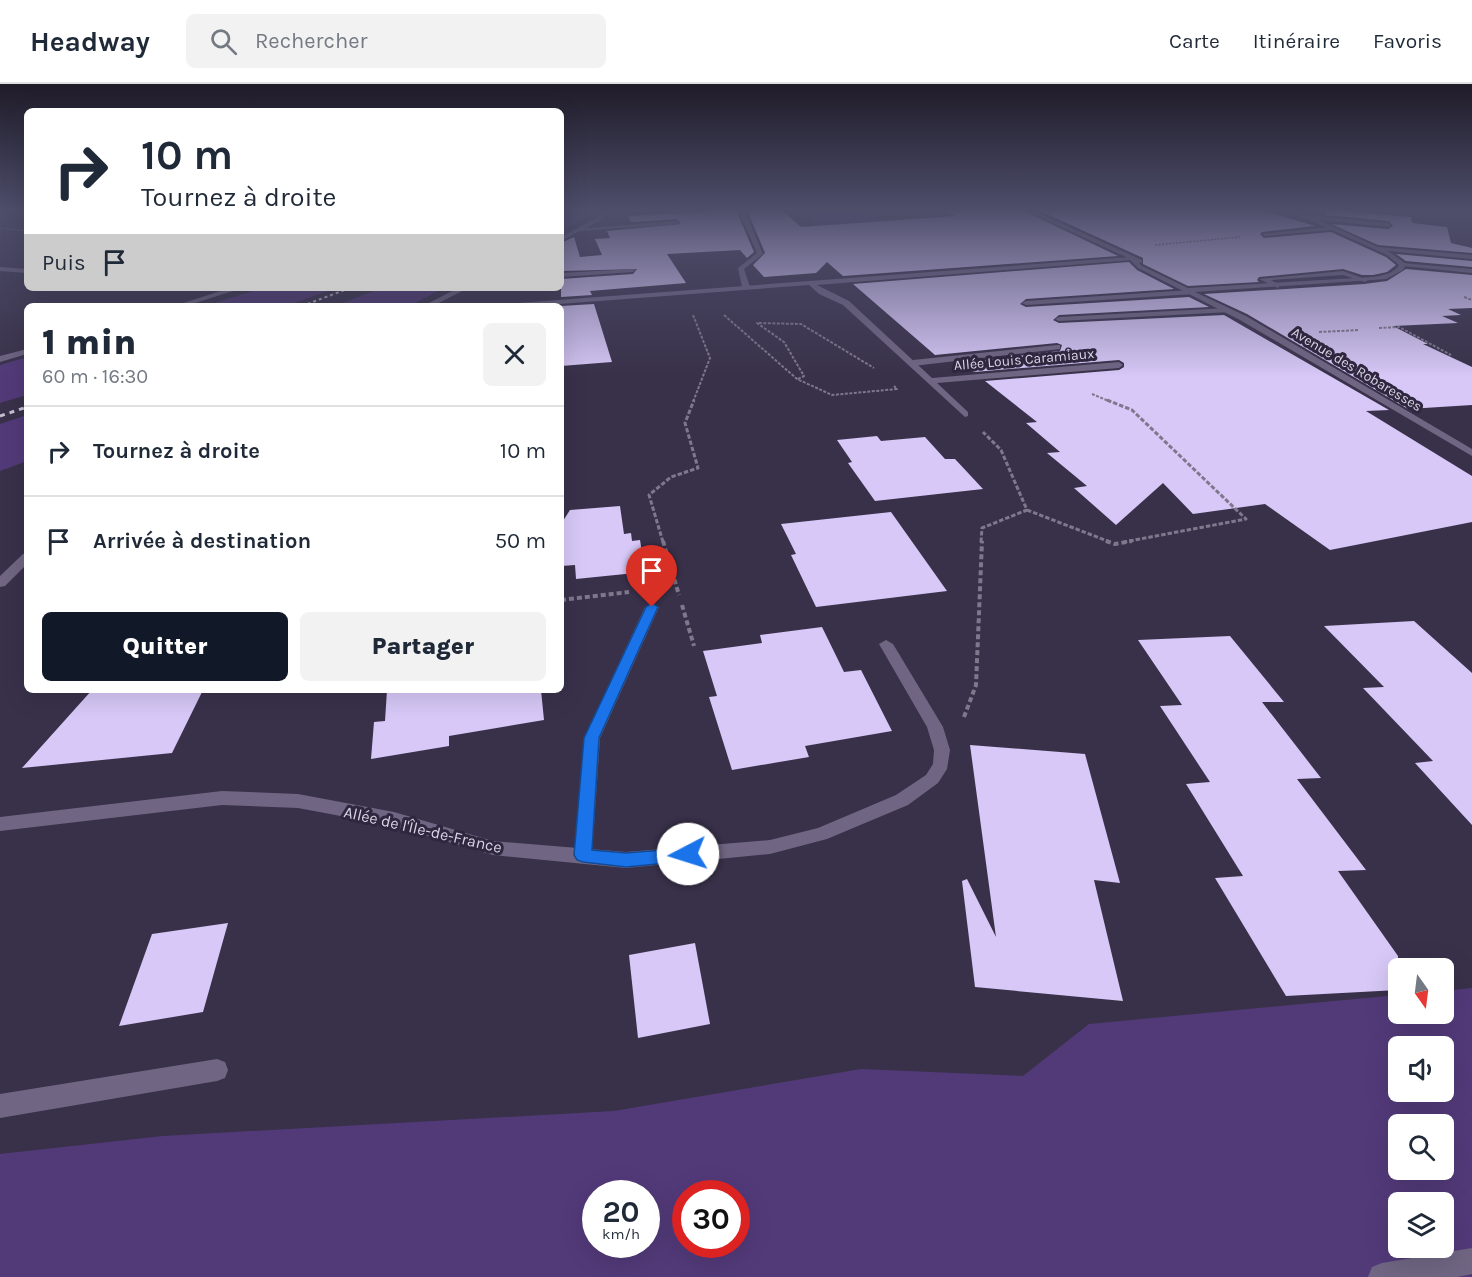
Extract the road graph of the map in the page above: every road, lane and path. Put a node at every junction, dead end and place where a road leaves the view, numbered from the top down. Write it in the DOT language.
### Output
graph roads {
  1 [pos="744,266"];
  2 [pos="1037,266"];
  3 [pos="1138,266"];
  4 [pos="1150,266"];
  5 [pos="1401,266"];
  6 [pos="1419,266"];
  7 [pos="0,269"];
  8 [pos="633,270"];
  9 [pos="24,271"];
  10 [pos="1472,271"];
  11 [pos="564,275"];
  12 [pos="1177,275"];
  13 [pos="1185,279"];
  14 [pos="1365,280"];
  15 [pos="810,282"];
  16 [pos="1278,286"];
  17 [pos="746,287"];
  18 [pos="1210,288"];
  19 [pos="228,291"];
  20 [pos="458,291"];
  21 [pos="1224,291"];
  22 [pos="1191,292"];
  23 [pos="188,303"];
  24 [pos="433,303"];
  25 [pos="541,303"];
  26 [pos="1026,303"];
  27 [pos="689,307"];
  28 [pos="1227,310"];
  29 [pos="722,314"];
  30 [pos="1059,319"];
  31 [pos="1379,328"];
  32 [pos="1057,347"];
  33 [pos="24,352"];
  34 [pos="865,355"];
  35 [pos="1444,357"];
  36 [pos="0,359"];
  37 [pos="913,363"];
  38 [pos="1119,365"];
  39 [pos="797,380"];
  40 [pos="931,381"];
  41 [pos="891,383"];
  42 [pos="1089,393"];
  43 [pos="965,414"];
  44 [pos="1472,453"];
  45 [pos="1027,510"];
  46 [pos="24,560"];
  47 [pos="0,583"];
  48 [pos="564,600"];
  49 [pos="652,607"];
  50 [pos="886,644"];
  51 [pos="694,646"];
  52 [pos="935,727"];
  53 [pos="0,824"];
  54 [pos="583,855"];
  55 [pos="217,1070"];
  56 [pos="0,1106"];
  57 [pos="1472,1261"];
  58 [pos="1382,1277"];
  1 -- 17 [label="street"];
  2 -- 15 [label="street"];
  3 -- 22 [label="street, Avenue des Robaresses"];
  4 -- 12 [label="street, Avenue des Robaresses"];
  5 -- 14 [label="street"];
  6 -- 10 [label="street"];
  7 -- 9 [label="street"];
  8 -- 11 [label="street"];
  13 -- 18 [label="street"];
  14 -- 16 [label="street"];
  14 -- 16 [label="street"];
  15 -- 17 [label="street"];
  15 -- 37 [label="street, Allée Louis Caramiaux"];
  16 -- 21 [label="street"];
  17 -- 25 [label="street"];
  18 -- 21 [label="street"];
  18 -- 22 [label="street"];
  19 -- 23 [label="street"];
  20 -- 24 [label="street"];
  21 -- 22 [label="street"];
  21 -- 28 [label="street"];
  22 -- 26 [label="street"];
  22 -- 28 [label="street, Avenue des Robaresses"];
  27 -- 51 [label="path"];
  28 -- 30 [label="street"];
  28 -- 44 [label="street, Avenue des Robaresses"];
  29 -- 39 [label="path"];
  31 -- 35 [label="path"];
  32 -- 37 [label="street"];
  33 -- 36 [label="street"];
  34 -- 39 [label="path"];
  37 -- 40 [label="street, Allée Louis Caramiaux"];
  38 -- 40 [label="street, Allée Louis Caramiaux"];
  39 -- 41 [label="path"];
  40 -- 43 [label="street, Allée Louis Caramiaux"];
  42 -- 45 [label="path"];
  43 -- 45 [label="path"];
  45 -- 52 [label="path"];
  46 -- 47 [label="street"];
  48 -- 49 [label="path"];
  49 -- 54 [label="street"];
  50 -- 52 [label="street, Allée de l'Île-de-France"];
  52 -- 54 [label="street, Allée de l'Île-de-France"];
  53 -- 54 [label="street, Allée de l'Île-de-France"];
  55 -- 56 [label="street"];
  57 -- 58 [label="street"];
}
